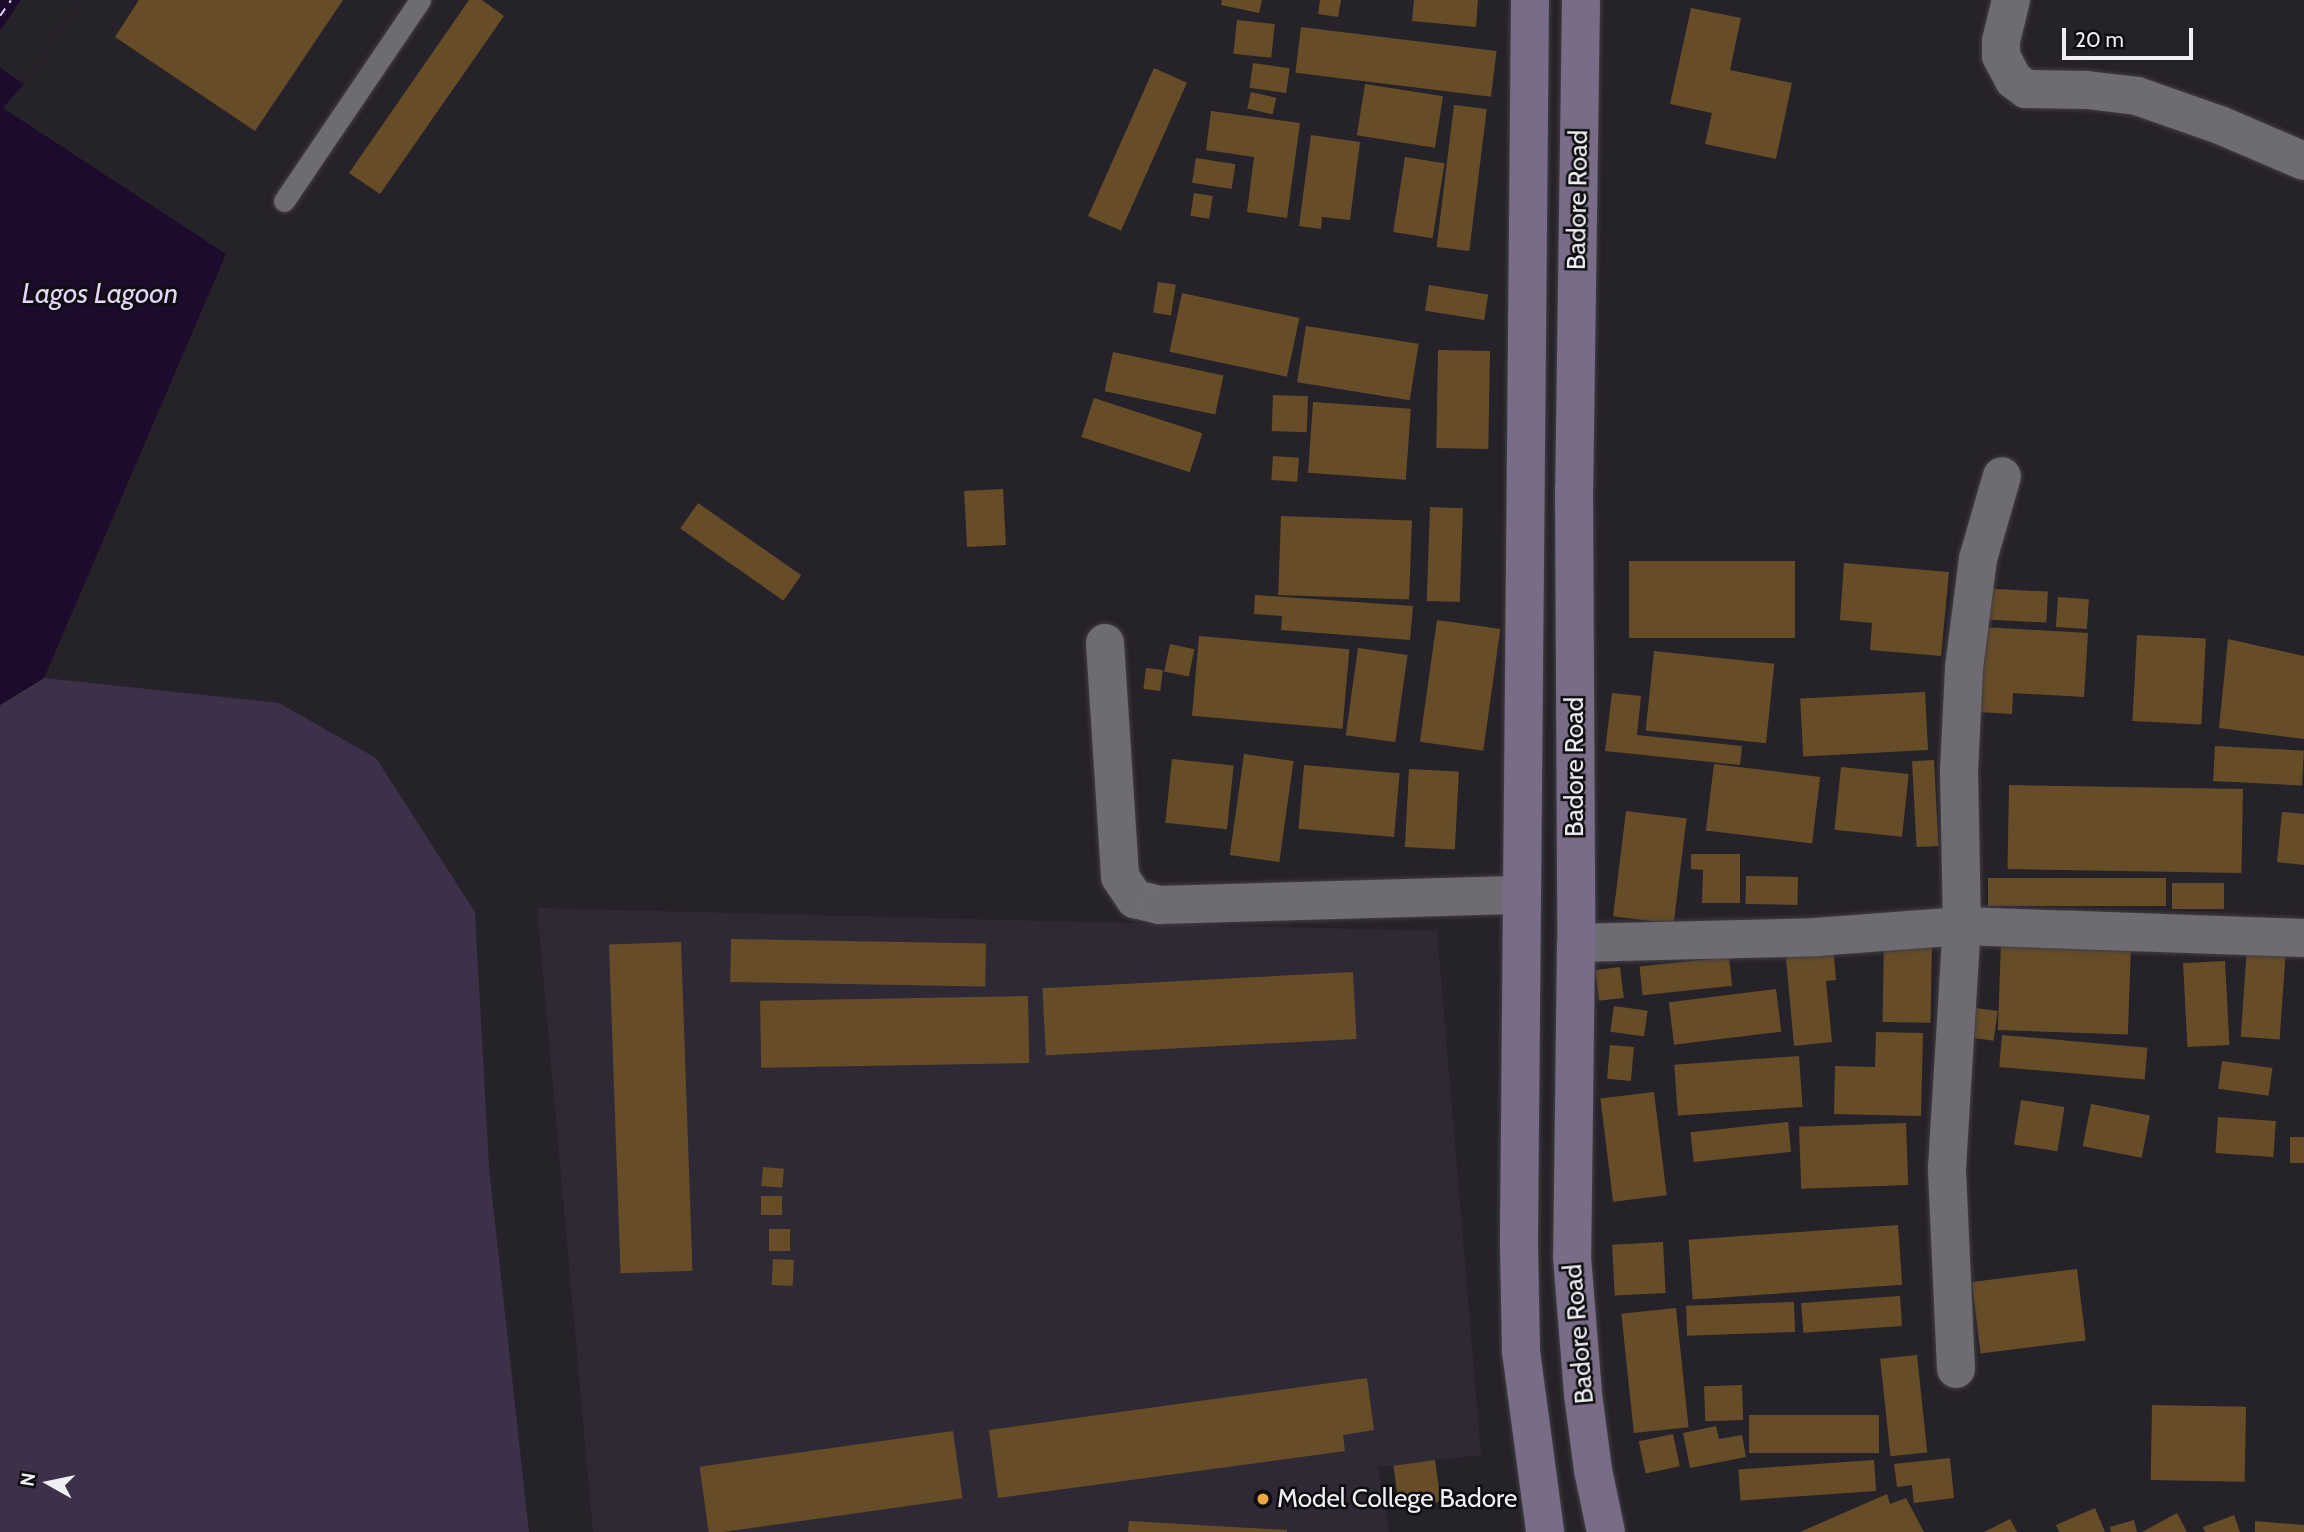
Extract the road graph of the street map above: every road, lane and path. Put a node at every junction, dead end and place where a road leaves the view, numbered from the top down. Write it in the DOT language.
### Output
graph roads {
  1 [pos="420,0"];
  2 [pos="1530,0"];
  3 [pos="1581,0"];
  4 [pos="2011,0"];
  5 [pos="2304,161"];
  6 [pos="284,201"];
  7 [pos="2002,476"];
  8 [pos="1105,643"];
  9 [pos="1522,895"];
  10 [pos="1962,926"];
  11 [pos="2304,938"];
  12 [pos="1576,943"];
  13 [pos="1956,1369"];
  14 [pos="1545,1532"];
  15 [pos="1606,1532"];
  1 -- 6 [label="lane"];
  2 -- 9 [label="main road, Badore Road"];
  3 -- 12 [label="main road, Badore Road"];
  4 -- 5 [label="street"];
  7 -- 10 [label="street"];
  8 -- 9 [label="street"];
  9 -- 14 [label="main road, Badore Road"];
  10 -- 11 [label="street"];
  10 -- 12 [label="street"];
  10 -- 13 [label="street"];
  12 -- 15 [label="main road, Badore Road"];
}
